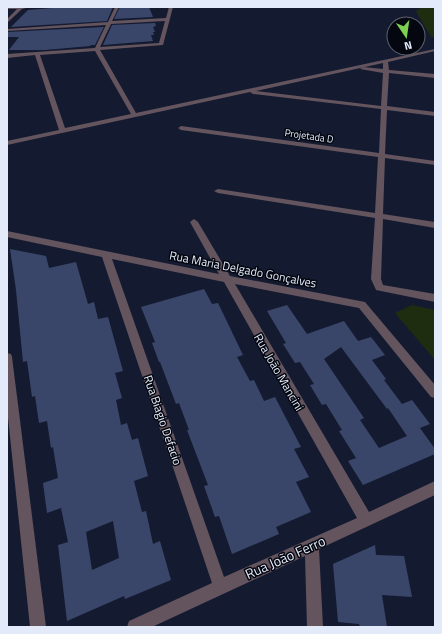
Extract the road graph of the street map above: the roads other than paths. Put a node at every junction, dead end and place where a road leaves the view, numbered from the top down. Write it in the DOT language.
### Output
graph roads {
  1 [pos="20,7"];
  2 [pos="28,7"];
  3 [pos="116,7"];
  4 [pos="171,7"];
  5 [pos="7,8"];
  6 [pos="168,19"];
  7 [pos="7,22"];
  8 [pos="109,22"];
  9 [pos="7,30"];
  10 [pos="97,49"];
  11 [pos="435,50"];
  12 [pos="37,54"];
  13 [pos="7,56"];
  14 [pos="384,61"];
  15 [pos="357,67"];
  16 [pos="386,71"];
  17 [pos="435,76"];
  18 [pos="250,90"];
  19 [pos="384,108"];
  20 [pos="435,114"];
  21 [pos="134,115"];
  22 [pos="181,128"];
  23 [pos="63,131"];
  24 [pos="7,143"];
  25 [pos="382,156"];
  26 [pos="435,163"];
  27 [pos="218,191"];
  28 [pos="379,217"];
  29 [pos="194,222"];
  30 [pos="435,226"];
  31 [pos="7,234"];
  32 [pos="106,255"];
  33 [pos="226,279"];
  34 [pos="435,298"];
  35 [pos="7,357"];
  36 [pos="435,393"];
  37 [pos="435,488"];
  38 [pos="366,521"];
  39 [pos="312,544"];
  40 [pos="220,586"];
  41 [pos="38,627"];
  42 [pos="135,627"];
  43 [pos="315,627"];
  1 -- 2 [label="street"];
  1 -- 5 [label="street"];
  1 -- 7 [label="street"];
  3 -- 8 [label="street"];
  4 -- 6 [label="street"];
  6 -- 8 [label="street"];
  6 -- 10 [label="street"];
  8 -- 9 [label="street"];
  8 -- 10 [label="street"];
  10 -- 12 [label="street"];
  10 -- 21 [label="street"];
  11 -- 14 [label="street"];
  12 -- 13 [label="street"];
  12 -- 23 [label="street"];
  14 -- 15 [label="street"];
  14 -- 16 [label="street"];
  15 -- 16 [label="street"];
  15 -- 18 [label="street"];
  16 -- 17 [label="street"];
  16 -- 19 [label="street"];
  18 -- 19 [label="street"];
  18 -- 21 [label="street"];
  19 -- 20 [label="street"];
  19 -- 25 [label="street"];
  21 -- 23 [label="street"];
  22 -- 25 [label="street, Projetada D"];
  23 -- 24 [label="street"];
  25 -- 26 [label="street, Projetada D"];
  25 -- 28 [label="street"];
  27 -- 28 [label="street"];
  28 -- 30 [label="street"];
  28 -- 34 [label="street"];
  29 -- 33 [label="street, Rua João Mancini"];
  31 -- 32 [label="street, Rua Maria Delgado Gonçalves"];
  32 -- 33 [label="street, Rua Maria Delgado Gonçalves"];
  32 -- 40 [label="street, Rua Biagio Defacio"];
  33 -- 36 [label="street, Rua Maria Delgado Gonçalves"];
  33 -- 38 [label="street, Rua João Mancini"];
  35 -- 41 [label="street"];
  37 -- 38 [label="street, Rua João Ferro"];
  38 -- 39 [label="street, Rua João Ferro"];
  39 -- 40 [label="street, Rua João Ferro"];
  39 -- 43 [label="street"];
  40 -- 42 [label="street, Rua João Ferro"];
}
